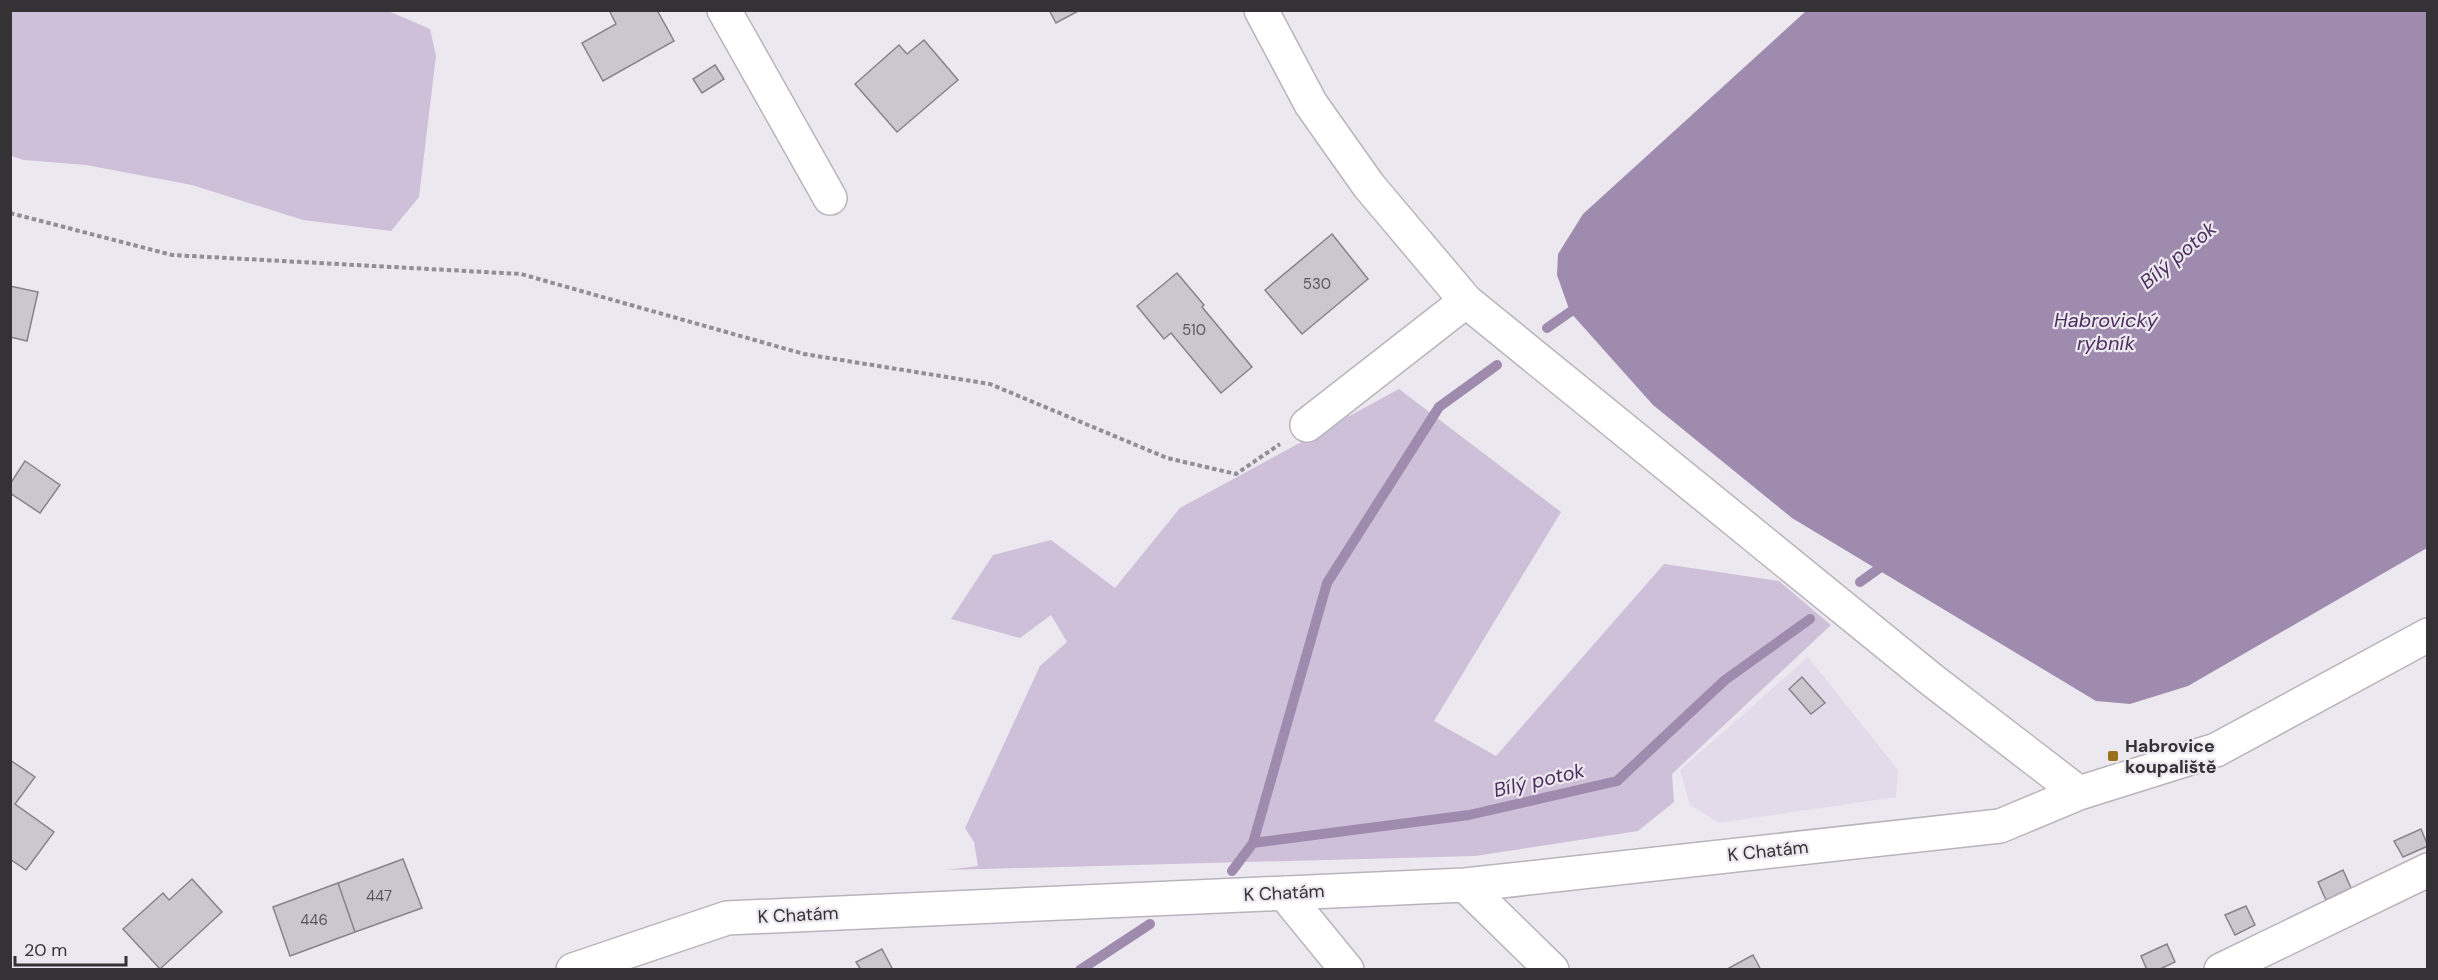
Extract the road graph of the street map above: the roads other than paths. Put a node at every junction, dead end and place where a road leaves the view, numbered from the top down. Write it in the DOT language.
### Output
graph roads {
  1 [pos="724,10"];
  2 [pos="1261,10"];
  3 [pos="830,198"];
  4 [pos="1466,301"];
  5 [pos="1307,425"];
  6 [pos="2427,635"];
  7 [pos="2079,793"];
  8 [pos="2427,870"];
  9 [pos="1465,885"];
  10 [pos="1284,893"];
  11 [pos="1344,968"];
  12 [pos="573,969"];
  13 [pos="1552,969"];
  14 [pos="2221,969"];
  1 -- 3 [label="street"];
  2 -- 4 [label="street"];
  4 -- 5 [label="street"];
  4 -- 7 [label="street"];
  6 -- 7 [label="street, K Chatám"];
  7 -- 9 [label="street, K Chatám"];
  8 -- 14 [label="street"];
  9 -- 10 [label="street, K Chatám"];
  9 -- 13 [label="street"];
  10 -- 11 [label="street"];
  10 -- 12 [label="street, K Chatám"];
}
